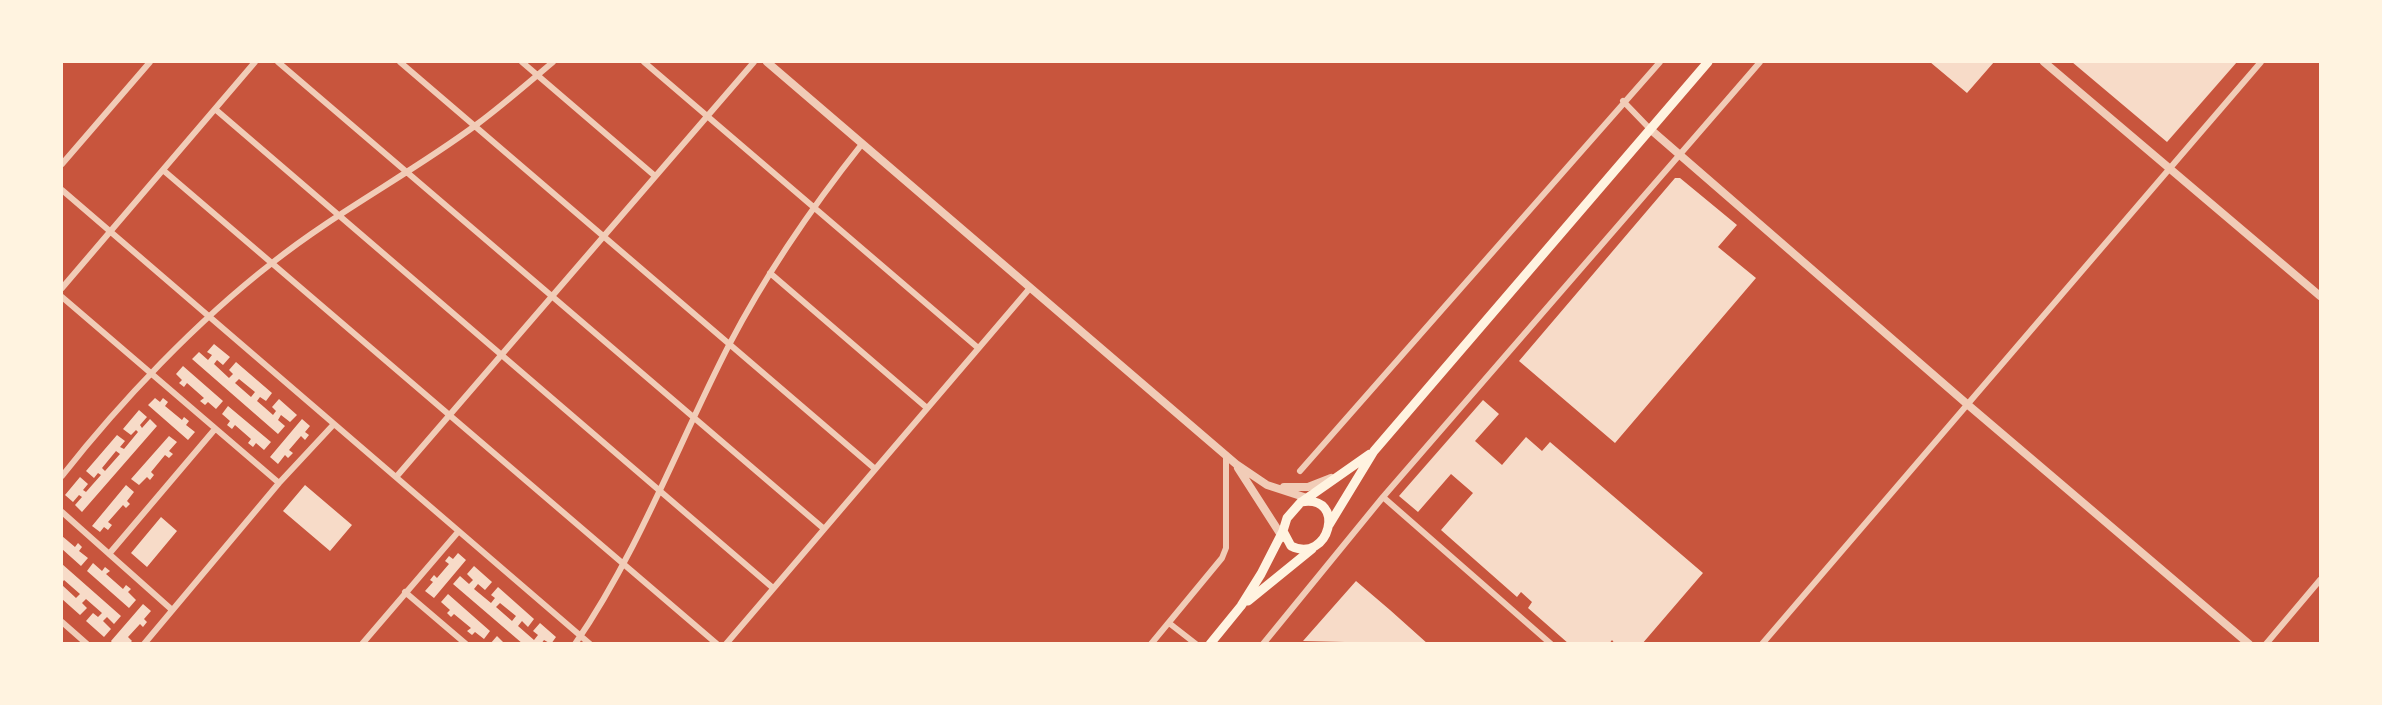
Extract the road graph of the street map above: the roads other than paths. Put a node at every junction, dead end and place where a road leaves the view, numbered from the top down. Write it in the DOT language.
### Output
graph roads {
  1 [pos="150,62"];
  2 [pos="255,62"];
  3 [pos="278,62"];
  4 [pos="400,62"];
  5 [pos="522,62"];
  6 [pos="553,62"];
  7 [pos="644,62"];
  8 [pos="754,62"];
  9 [pos="767,62"];
  10 [pos="1660,62"];
  11 [pos="1708,62"];
  12 [pos="1760,62"];
  13 [pos="2044,62"];
  14 [pos="2261,62"];
  15 [pos="538,75"];
  16 [pos="1623,101"];
  17 [pos="215,109"];
  18 [pos="707,116"];
  19 [pos="475,126"];
  20 [pos="1650,129"];
  21 [pos="862,144"];
  22 [pos="1678,155"];
  23 [pos="62,164"];
  24 [pos="164,170"];
  25 [pos="407,170"];
  26 [pos="2169,170"];
  27 [pos="655,176"];
  28 [pos="62,190"];
  29 [pos="812,207"];
  30 [pos="337,216"];
  31 [pos="111,232"];
  32 [pos="605,234"];
  33 [pos="272,263"];
  34 [pos="770,273"];
  35 [pos="62,288"];
  36 [pos="1030,288"];
  37 [pos="553,296"];
  38 [pos="2320,296"];
  39 [pos="62,297"];
  40 [pos="211,316"];
  41 [pos="730,343"];
  42 [pos="977,347"];
  43 [pos="501,356"];
  44 [pos="152,375"];
  45 [pos="1967,404"];
  46 [pos="927,408"];
  47 [pos="449,415"];
  48 [pos="693,417"];
  49 [pos="334,424"];
  50 [pos="215,429"];
  51 [pos="1374,451"];
  52 [pos="1226,455"];
  53 [pos="1236,464"];
  54 [pos="874,468"];
  55 [pos="1348,470"];
  56 [pos="1300,471"];
  57 [pos="62,476"];
  58 [pos="397,476"];
  59 [pos="279,483"];
  60 [pos="1267,484"];
  61 [pos="659,492"];
  62 [pos="1383,497"];
  63 [pos="1307,500"];
  64 [pos="62,512"];
  65 [pos="1329,525"];
  66 [pos="823,528"];
  67 [pos="458,532"];
  68 [pos="1284,536"];
  69 [pos="1316,546"];
  70 [pos="109,554"];
  71 [pos="624,564"];
  72 [pos="2320,580"];
  73 [pos="773,588"];
  74 [pos="405,592"];
  75 [pos="1241,606"];
  76 [pos="171,609"];
  77 [pos="62,622"];
  78 [pos="1169,623"];
  79 [pos="580,635"];
  80 [pos="87,644"];
  81 [pos="144,644"];
  82 [pos="362,644"];
  83 [pos="466,644"];
  84 [pos="574,644"];
  85 [pos="590,644"];
  86 [pos="717,644"];
  87 [pos="726,644"];
  88 [pos="1151,644"];
  89 [pos="1196,644"];
  90 [pos="1210,644"];
  91 [pos="1263,644"];
  92 [pos="1551,644"];
  93 [pos="1762,644"];
  94 [pos="2249,644"];
  95 [pos="2266,644"];
  1 -- 23 [label="street"];
  2 -- 17 [label="street"];
  3 -- 25 [label="street"];
  4 -- 19 [label="street"];
  5 -- 15 [label="street"];
  6 -- 15 [label="street"];
  7 -- 18 [label="street"];
  8 -- 18 [label="street"];
  9 -- 21 [label="street"];
  10 -- 16 [label="street"];
  11 -- 20 [label="main road"];
  12 -- 22 [label="street"];
  13 -- 26 [label="street"];
  14 -- 26 [label="street"];
  15 -- 19 [label="street"];
  15 -- 27 [label="street"];
  16 -- 20 [label="street"];
  16 -- 56 [label="street"];
  17 -- 24 [label="street"];
  17 -- 30 [label="street"];
  18 -- 27 [label="street"];
  18 -- 29 [label="street"];
  19 -- 25 [label="street"];
  19 -- 32 [label="street"];
  20 -- 22 [label="street"];
  20 -- 51 [label="main road"];
  21 -- 29 [label="street"];
  21 -- 36 [label="street"];
  22 -- 45 [label="street"];
  22 -- 62 [label="street"];
  24 -- 31 [label="street"];
  24 -- 33 [label="street"];
  25 -- 30 [label="street"];
  25 -- 37 [label="street"];
  26 -- 38 [label="street"];
  26 -- 45 [label="street"];
  27 -- 32 [label="street"];
  28 -- 31 [label="street"];
  29 -- 34 [label="street"];
  29 -- 42 [label="street"];
  30 -- 33 [label="street"];
  30 -- 43 [label="street"];
  31 -- 35 [label="street"];
  31 -- 40 [label="street"];
  32 -- 37 [label="street"];
  32 -- 41 [label="street"];
  33 -- 40 [label="street"];
  33 -- 47 [label="street"];
  34 -- 41 [label="street"];
  34 -- 46 [label="street"];
  36 -- 42 [label="street"];
  36 -- 52 [label="street"];
  37 -- 43 [label="street"];
  37 -- 48 [label="street"];
  39 -- 44 [label="street"];
  40 -- 44 [label="street"];
  40 -- 49 [label="street"];
  41 -- 48 [label="street"];
  41 -- 54 [label="street"];
  42 -- 46 [label="street"];
  43 -- 47 [label="street"];
  43 -- 61 [label="street"];
  44 -- 50 [label="street"];
  44 -- 57 [label="street"];
  45 -- 93 [label="street"];
  45 -- 94 [label="street"];
  46 -- 54 [label="street"];
  47 -- 58 [label="street"];
  47 -- 71 [label="street"];
  48 -- 61 [label="street"];
  48 -- 66 [label="street"];
  49 -- 58 [label="street"];
  49 -- 59 [label="street"];
  50 -- 59 [label="street"];
  50 -- 70 [label="street"];
  51 -- 55 [label="main road"];
  51 -- 65 [label="main road"];
  52 -- 53 [label="street"];
  52 -- 78 [label="street"];
  53 -- 60 [label="street"];
  53 -- 68 [label="street"];
  54 -- 66 [label="street"];
  55 -- 60 [label="street"];
  55 -- 63 [label="main road"];
  58 -- 67 [label="street"];
  59 -- 76 [label="street"];
  60 -- 63 [label="street"];
  61 -- 71 [label="street"];
  61 -- 73 [label="street"];
  62 -- 91 [label="street"];
  62 -- 92 [label="street"];
  63 -- 65 [label="main road"];
  63 -- 68 [label="main road"];
  64 -- 70 [label="street"];
  65 -- 69 [label="main road"];
  66 -- 73 [label="street"];
  67 -- 74 [label="street"];
  67 -- 79 [label="street"];
  68 -- 69 [label="main road"];
  68 -- 75 [label="main road"];
  69 -- 75 [label="main road"];
  70 -- 76 [label="street"];
  71 -- 79 [label="street"];
  71 -- 86 [label="street"];
  72 -- 95 [label="street"];
  73 -- 87 [label="street"];
  74 -- 82 [label="street"];
  74 -- 83 [label="street"];
  75 -- 90 [label="main road"];
  76 -- 81 [label="street"];
  77 -- 80 [label="street"];
  78 -- 88 [label="street"];
  78 -- 89 [label="street"];
  79 -- 84 [label="street"];
  79 -- 85 [label="street"];
}
